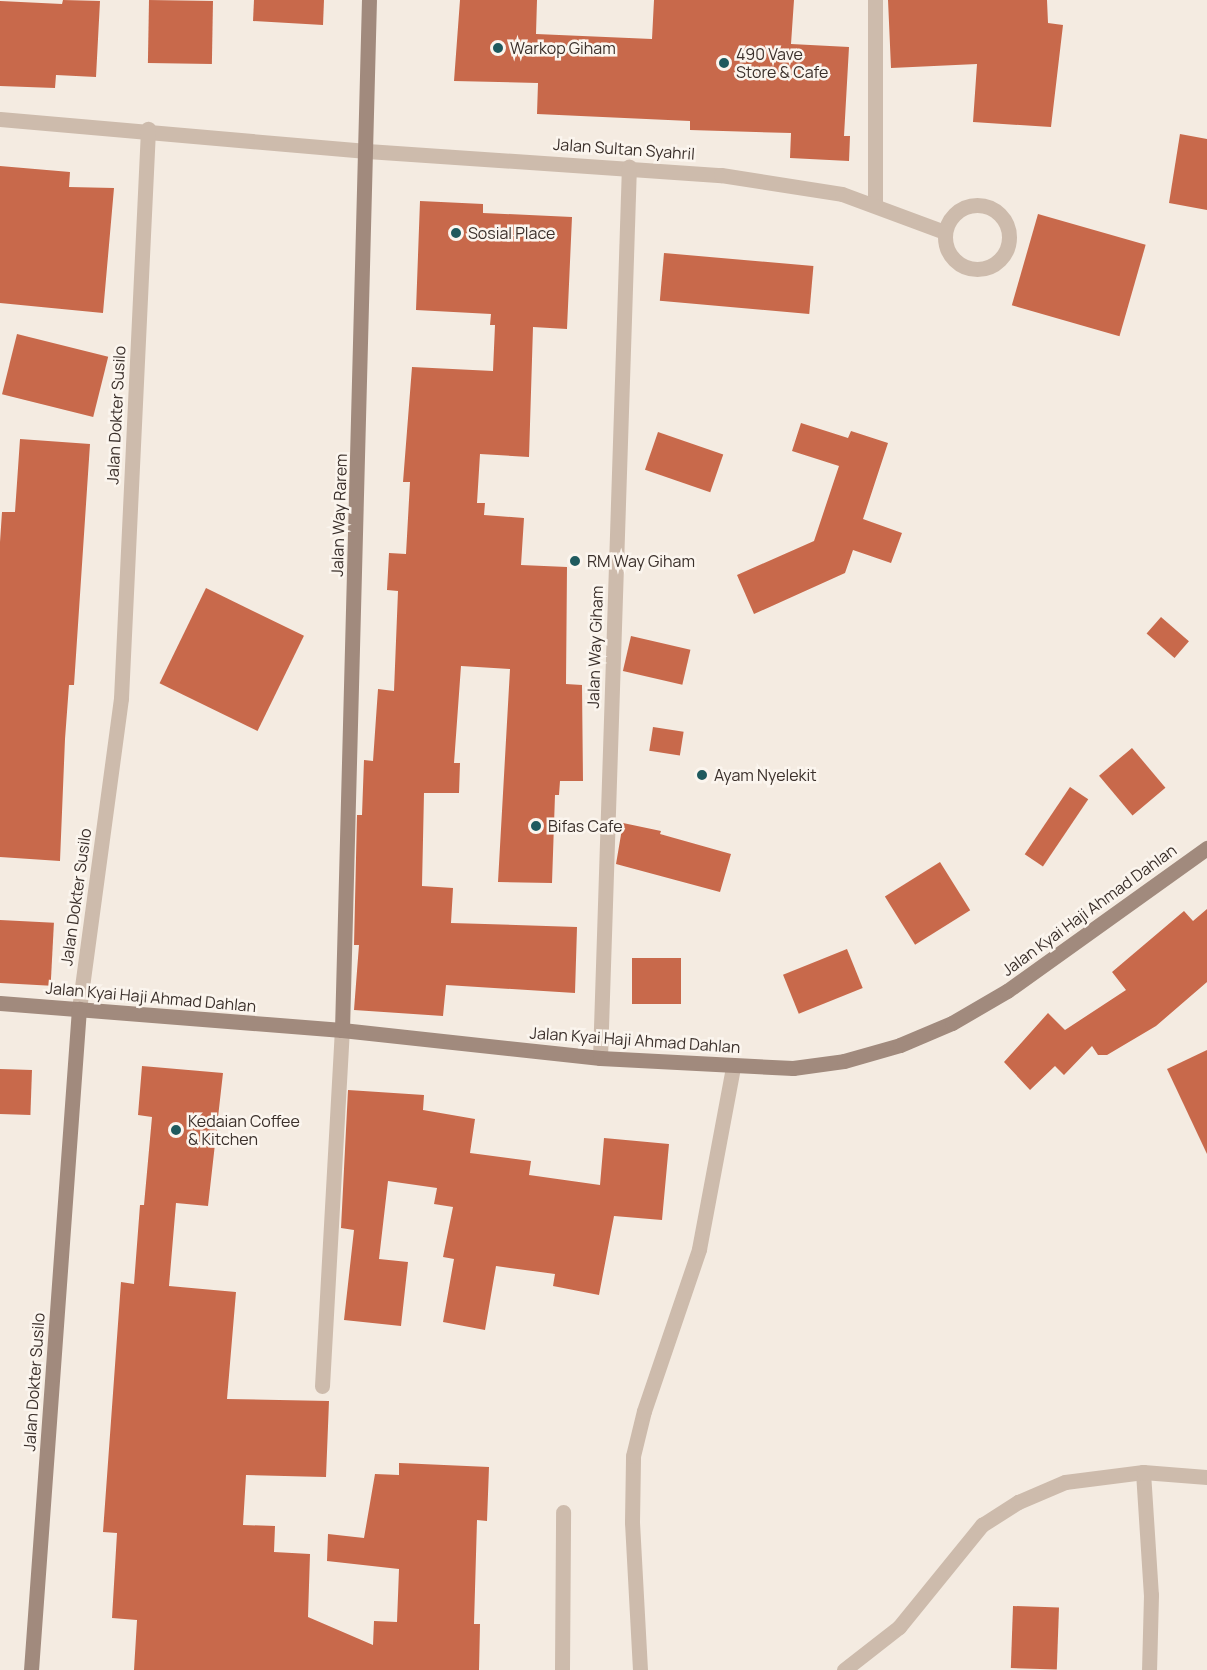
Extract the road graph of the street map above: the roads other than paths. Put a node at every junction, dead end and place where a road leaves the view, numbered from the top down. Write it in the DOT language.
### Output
graph roads {
  1 [pos="369,0"];
  2 [pos="874,0"];
  3 [pos="0,119"];
  4 [pos="148,129"];
  5 [pos="367,151"];
  6 [pos="629,166"];
  7 [pos="874,204"];
  8 [pos="945,232"];
  9 [pos="1207,848"];
  10 [pos="0,1003"];
  11 [pos="80,1009"];
  12 [pos="342,1030"];
  13 [pos="600,1058"];
  14 [pos="733,1067"];
  15 [pos="322,1386"];
  16 [pos="1143,1472"];
  17 [pos="1207,1477"];
  18 [pos="563,1512"];
  19 [pos="31,1670"];
  20 [pos="562,1670"];
  21 [pos="640,1670"];
  22 [pos="844,1670"];
  23 [pos="1149,1670"];
  1 -- 5 [label="main road, Jalan Way Rarem"];
  2 -- 7 [label="street"];
  3 -- 4 [label="street, Jalan Sultan Syahril"];
  4 -- 5 [label="street, Jalan Sultan Syahril"];
  4 -- 11 [label="street, Jalan Dokter Susilo"];
  5 -- 6 [label="street, Jalan Sultan Syahril"];
  5 -- 12 [label="main road, Jalan Way Rarem"];
  6 -- 7 [label="street, Jalan Sultan Syahril"];
  6 -- 13 [label="street, Jalan Way Giham"];
  7 -- 8 [label="street, Jalan Sultan Syahril"];
  8 -- 8 [label="street"];
  9 -- 14 [label="main road, Jalan Kyai Haji Ahmad Dahlan"];
  10 -- 11 [label="main road, Jalan Kyai Haji Ahmad Dahlan"];
  11 -- 12 [label="main road, Jalan Kyai Haji Ahmad Dahlan"];
  11 -- 19 [label="main road, Jalan Dokter Susilo"];
  12 -- 13 [label="main road, Jalan Kyai Haji Ahmad Dahlan"];
  12 -- 15 [label="street"];
  13 -- 14 [label="main road, Jalan Kyai Haji Ahmad Dahlan"];
  14 -- 21 [label="street"];
  16 -- 17 [label="street"];
  16 -- 22 [label="street"];
  16 -- 23 [label="street"];
  18 -- 20 [label="street"];
}
